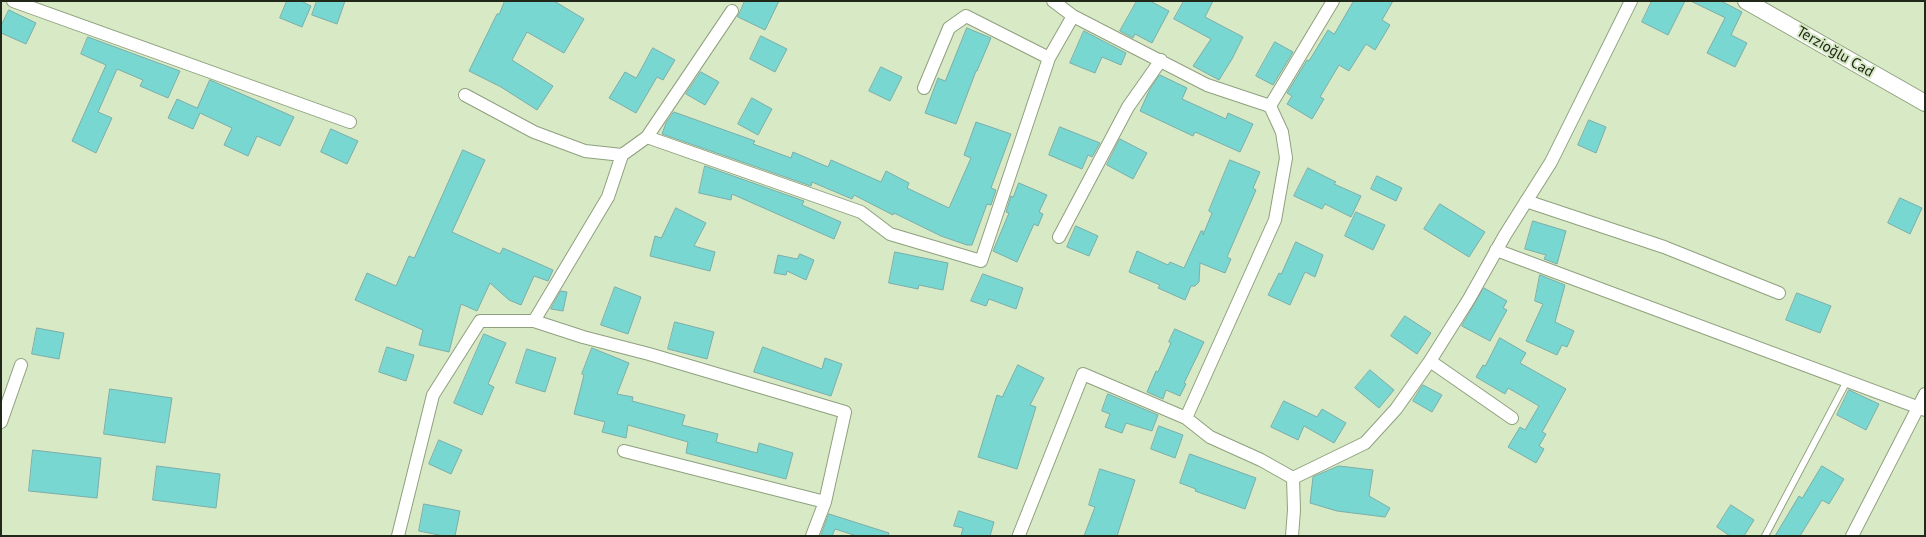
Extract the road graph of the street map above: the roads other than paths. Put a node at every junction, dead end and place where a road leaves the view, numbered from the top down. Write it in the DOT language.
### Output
graph roads {
  1 [pos="13,1"];
  2 [pos="1052,1"];
  3 [pos="1333,1"];
  4 [pos="1631,1"];
  5 [pos="1746,1"];
  6 [pos="732,11"];
  7 [pos="1073,16"];
  8 [pos="1049,58"];
  9 [pos="1161,60"];
  10 [pos="924,88"];
  11 [pos="465,95"];
  12 [pos="1925,103"];
  13 [pos="1270,106"];
  14 [pos="350,122"];
  15 [pos="647,137"];
  16 [pos="622,155"];
  17 [pos="1526,201"];
  18 [pos="1059,237"];
  19 [pos="1496,250"];
  20 [pos="1779,293"];
  21 [pos="534,320"];
  22 [pos="1430,361"];
  23 [pos="21,365"];
  24 [pos="1847,381"];
  25 [pos="1925,394"];
  26 [pos="1921,409"];
  27 [pos="1186,418"];
  28 [pos="1512,418"];
  29 [pos="1,422"];
  30 [pos="624,451"];
  31 [pos="1293,478"];
  32 [pos="825,502"];
  33 [pos="1019,535"];
  34 [pos="398,536"];
  35 [pos="812,536"];
  36 [pos="1292,536"];
  37 [pos="1766,536"];
  38 [pos="1852,536"];
  1 -- 14 [label="street"];
  2 -- 7 [label="street"];
  3 -- 13 [label="street"];
  4 -- 17 [label="street"];
  5 -- 12 [label="street, Terzioğlu Cad"];
  6 -- 15 [label="street"];
  7 -- 8 [label="street"];
  7 -- 9 [label="street"];
  8 -- 10 [label="street"];
  8 -- 15 [label="street"];
  9 -- 13 [label="street"];
  9 -- 18 [label="street"];
  11 -- 16 [label="street"];
  13 -- 27 [label="street"];
  15 -- 16 [label="street"];
  16 -- 21 [label="street"];
  17 -- 19 [label="street"];
  17 -- 20 [label="street"];
  19 -- 22 [label="street"];
  19 -- 24 [label="street"];
  21 -- 32 [label="street"];
  21 -- 34 [label="street"];
  22 -- 28 [label="street"];
  22 -- 31 [label="street"];
  23 -- 29 [label="street"];
  24 -- 26 [label="street"];
  24 -- 37 [label="lane"];
  25 -- 26 [label="street"];
  26 -- 38 [label="street"];
  27 -- 31 [label="street"];
  27 -- 33 [label="street"];
  30 -- 32 [label="street"];
  31 -- 36 [label="street"];
  32 -- 35 [label="street"];
}
